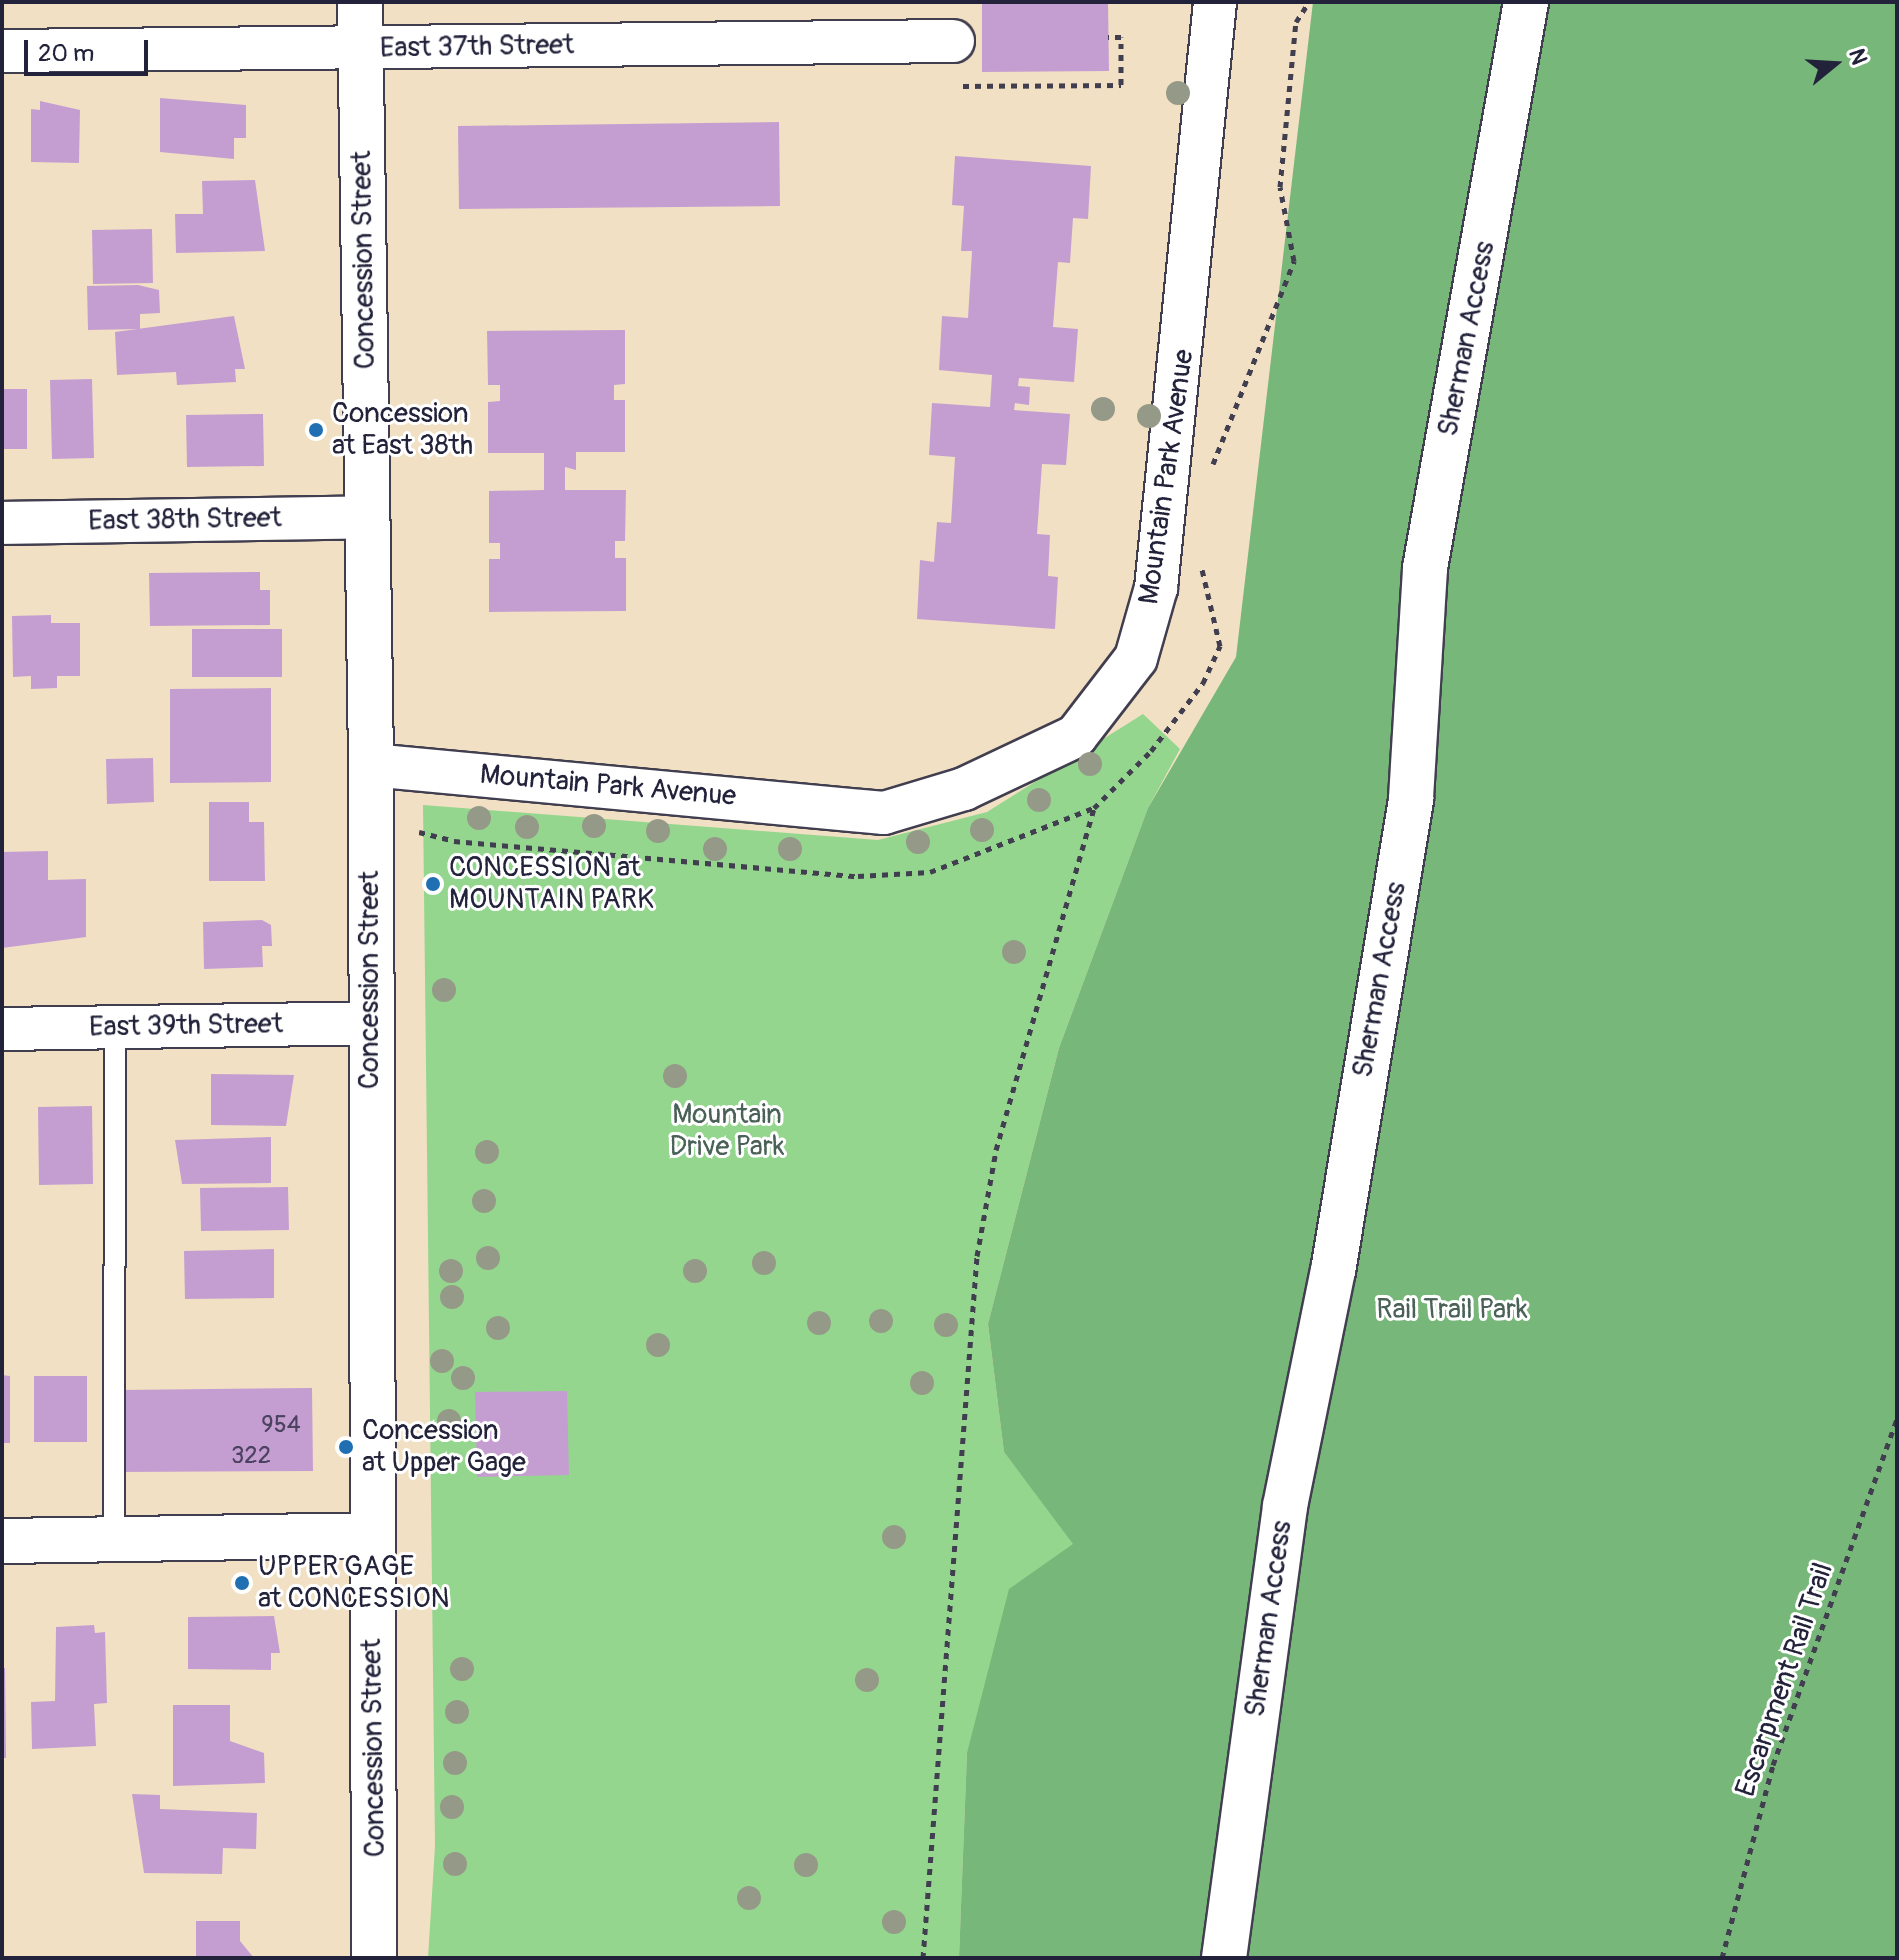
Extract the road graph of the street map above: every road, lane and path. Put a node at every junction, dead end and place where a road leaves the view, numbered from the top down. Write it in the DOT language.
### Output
graph roads {
  1 [pos="360,2"];
  2 [pos="1215,2"];
  3 [pos="1309,2"];
  4 [pos="1526,2"];
  5 [pos="1108,37"];
  6 [pos="953,41"];
  7 [pos="361,48"];
  8 [pos="2,51"];
  9 [pos="963,86"];
  10 [pos="1211,469"];
  11 [pos="368,517"];
  12 [pos="2,523"];
  13 [pos="1197,558"];
  14 [pos="371,765"];
  15 [pos="1094,808"];
  16 [pos="419,832"];
  17 [pos="369,1023"];
  18 [pos="115,1027"];
  19 [pos="2,1029"];
  20 [pos="1897,1418"];
  21 [pos="371,1535"];
  22 [pos="114,1539"];
  23 [pos="2,1541"];
  24 [pos="374,1958"];
  25 [pos="923,1958"];
  26 [pos="1224,1958"];
  27 [pos="1722,1958"];
  1 -- 7 [label="main road, Concession Street"];
  2 -- 14 [label="street, Mountain Park Avenue"];
  3 -- 10 [label="path"];
  4 -- 26 [label="main road, Sherman Access"];
  5 -- 9 [label="path"];
  6 -- 7 [label="street, East 37th Street"];
  7 -- 8 [label="street, East 37th Street"];
  7 -- 11 [label="main road, Concession Street"];
  11 -- 12 [label="street, East 38th Street"];
  11 -- 14 [label="main road, Concession Street"];
  13 -- 15 [label="path"];
  14 -- 17 [label="main road, Concession Street"];
  15 -- 16 [label="path"];
  15 -- 25 [label="path"];
  17 -- 18 [label="street, East 39th Street"];
  17 -- 21 [label="main road, Concession Street"];
  18 -- 19 [label="street, East 39th Street"];
  18 -- 22 [label="lane"];
  20 -- 27 [label="path, Escarpment Rail Trail"];
  21 -- 22 [label="main road"];
  21 -- 24 [label="main road, Concession Street"];
  22 -- 23 [label="main road"];
}
